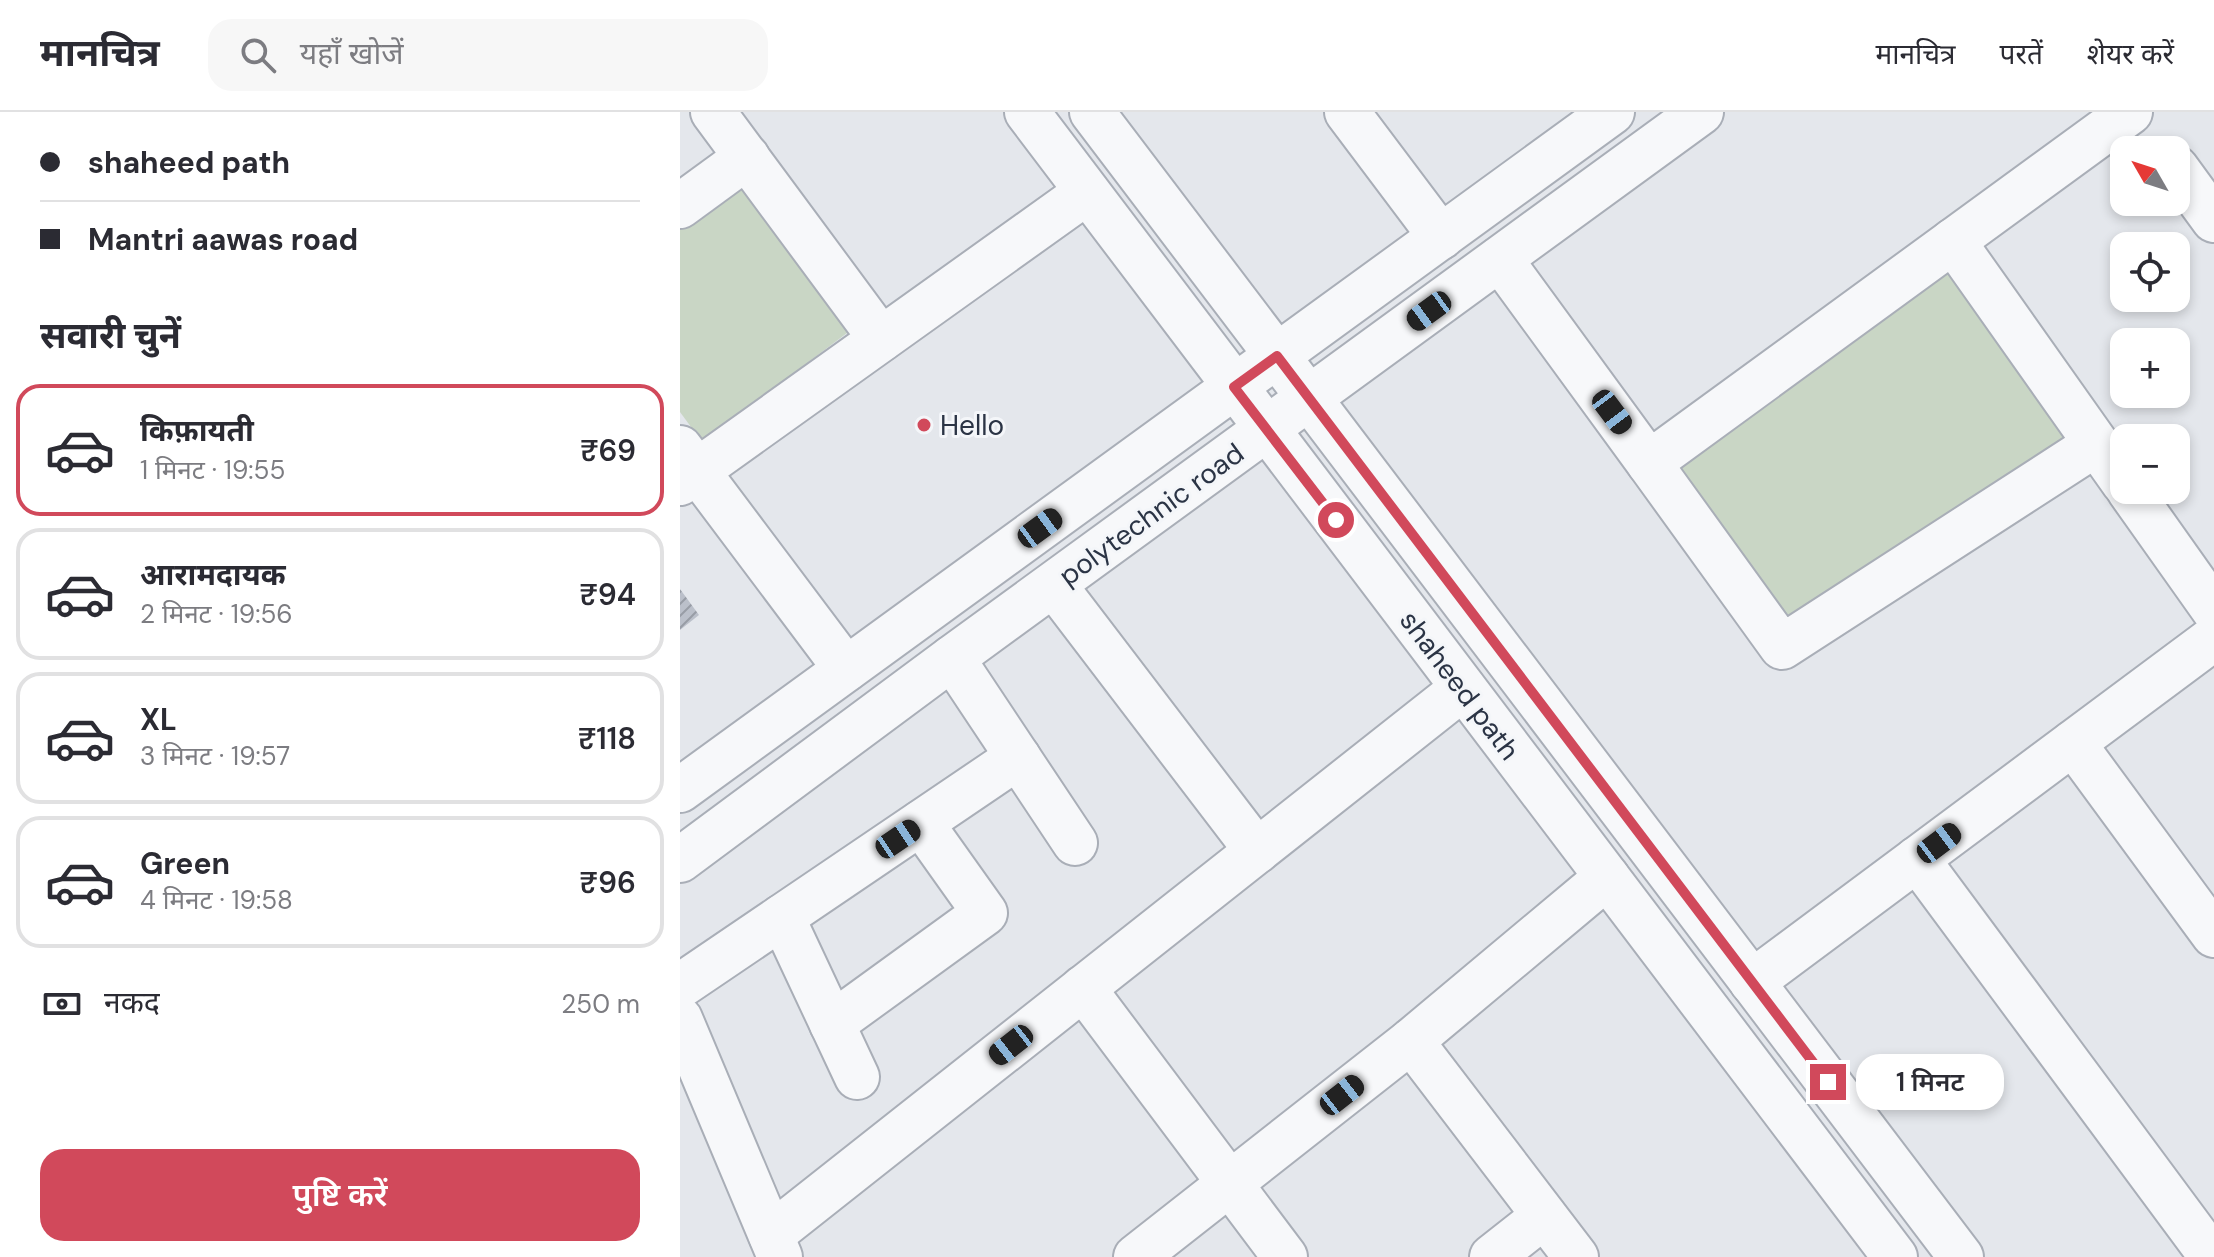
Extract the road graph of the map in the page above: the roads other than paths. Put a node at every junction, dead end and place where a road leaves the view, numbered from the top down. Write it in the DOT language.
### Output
graph roads {
  1 [pos="713,112"];
  2 [pos="1027,112"];
  3 [pos="1092,112"];
  4 [pos="1347,112"];
  5 [pos="1612,112"];
  6 [pos="1701,112"];
  7 [pos="2132,112"];
  8 [pos="2152,136"];
  9 [pos="747,157"];
  10 [pos="2190,187"];
  11 [pos="1087,192"];
  12 [pos="680,206"];
  13 [pos="2214,220"];
  14 [pos="1441,237"];
  15 [pos="1953,241"];
  16 [pos="1500,259"];
  17 [pos="881,339"];
  18 [pos="1277,356"];
  19 [pos="1234,387"];
  20 [pos="1310,399"];
  21 [pos="1267,430"];
  22 [pos="2096,444"];
  23 [pos="1649,463"];
  24 [pos="2110,464"];
  25 [pos="686,467"];
  26 [pos="2139,504"];
  27 [pos="1054,585"];
  28 [pos="2214,610"];
  29 [pos="2214,638"];
  30 [pos="952,658"];
  31 [pos="846,669"];
  32 [pos="1463,688"];
  33 [pos="2073,743"];
  34 [pos="1018,757"];
  35 [pos="680,790"];
  36 [pos="921,823"];
  37 [pos="1075,843"];
  38 [pos="1257,851"];
  39 [pos="1917,859"];
  40 [pos="680,860"];
  41 [pos="1607,877"];
  42 [pos="782,917"];
  43 [pos="2214,935"];
  44 [pos="1752,982"];
  45 [pos="680,986"];
  46 [pos="1083,988"];
  47 [pos="832,1024"];
  48 [pos="684,1040"];
  49 [pos="1411,1041"];
  50 [pos="857,1077"];
  51 [pos="1229,1184"];
  52 [pos="1544,1216"];
  53 [pos="776,1246"];
  54 [pos="1136,1257"];
  55 [pos="1285,1257"];
  56 [pos="1492,1257"];
  57 [pos="1576,1257"];
  58 [pos="1895,1257"];
  59 [pos="1961,1257"];
  60 [pos="2212,1257"];
  1 -- 9 [label="street"];
  2 -- 11 [label="street, shaheed path"];
  3 -- 18 [label="street"];
  4 -- 14 [label="street"];
  5 -- 14 [label="street"];
  6 -- 16 [label="street, polytechnic road"];
  7 -- 8 [label="street"];
  7 -- 15 [label="street"];
  9 -- 12 [label="street"];
  9 -- 17 [label="street"];
  10 -- 13 [label="street"];
  11 -- 17 [label="street"];
  11 -- 19 [label="street, shaheed path"];
  14 -- 18 [label="street"];
  15 -- 22 [label="street"];
  15 -- 23 [label="street"];
  16 -- 20 [label="street, polytechnic road"];
  16 -- 23 [label="street"];
  17 -- 25 [label="street"];
  18 -- 19 [label="street"];
  18 -- 20 [label="street"];
  19 -- 21 [label="street, shaheed path"];
  19 -- 31 [label="street"];
  20 -- 21 [label="street, polytechnic road"];
  20 -- 44 [label="street"];
  21 -- 27 [label="street, polytechnic road"];
  21 -- 32 [label="street, shaheed path"];
  22 -- 23 [label="street"];
  22 -- 24 [label="street"];
  25 -- 31 [label="street"];
  26 -- 28 [label="street"];
  27 -- 30 [label="street, polytechnic road"];
  27 -- 38 [label="street"];
  29 -- 33 [label="street"];
  30 -- 34 [label="street"];
  30 -- 40 [label="street, polytechnic road"];
  31 -- 35 [label="street"];
  32 -- 38 [label="street"];
  32 -- 41 [label="street, shaheed path"];
  33 -- 39 [label="street"];
  33 -- 43 [label="street"];
  34 -- 36 [label="street"];
  34 -- 37 [label="street"];
  36 -- 42 [label="street"];
  36 -- 47 [label="street"];
  38 -- 46 [label="street"];
  39 -- 44 [label="street"];
  39 -- 60 [label="street"];
  41 -- 49 [label="street"];
  41 -- 58 [label="street, shaheed path"];
  42 -- 45 [label="street"];
  42 -- 47 [label="street"];
  44 -- 59 [label="street"];
  46 -- 51 [label="street"];
  46 -- 53 [label="street"];
  47 -- 50 [label="street"];
  48 -- 53 [label="street"];
  49 -- 51 [label="street"];
  49 -- 52 [label="street"];
  51 -- 54 [label="street"];
  51 -- 55 [label="street"];
  52 -- 56 [label="street"];
  52 -- 57 [label="street"];
}
